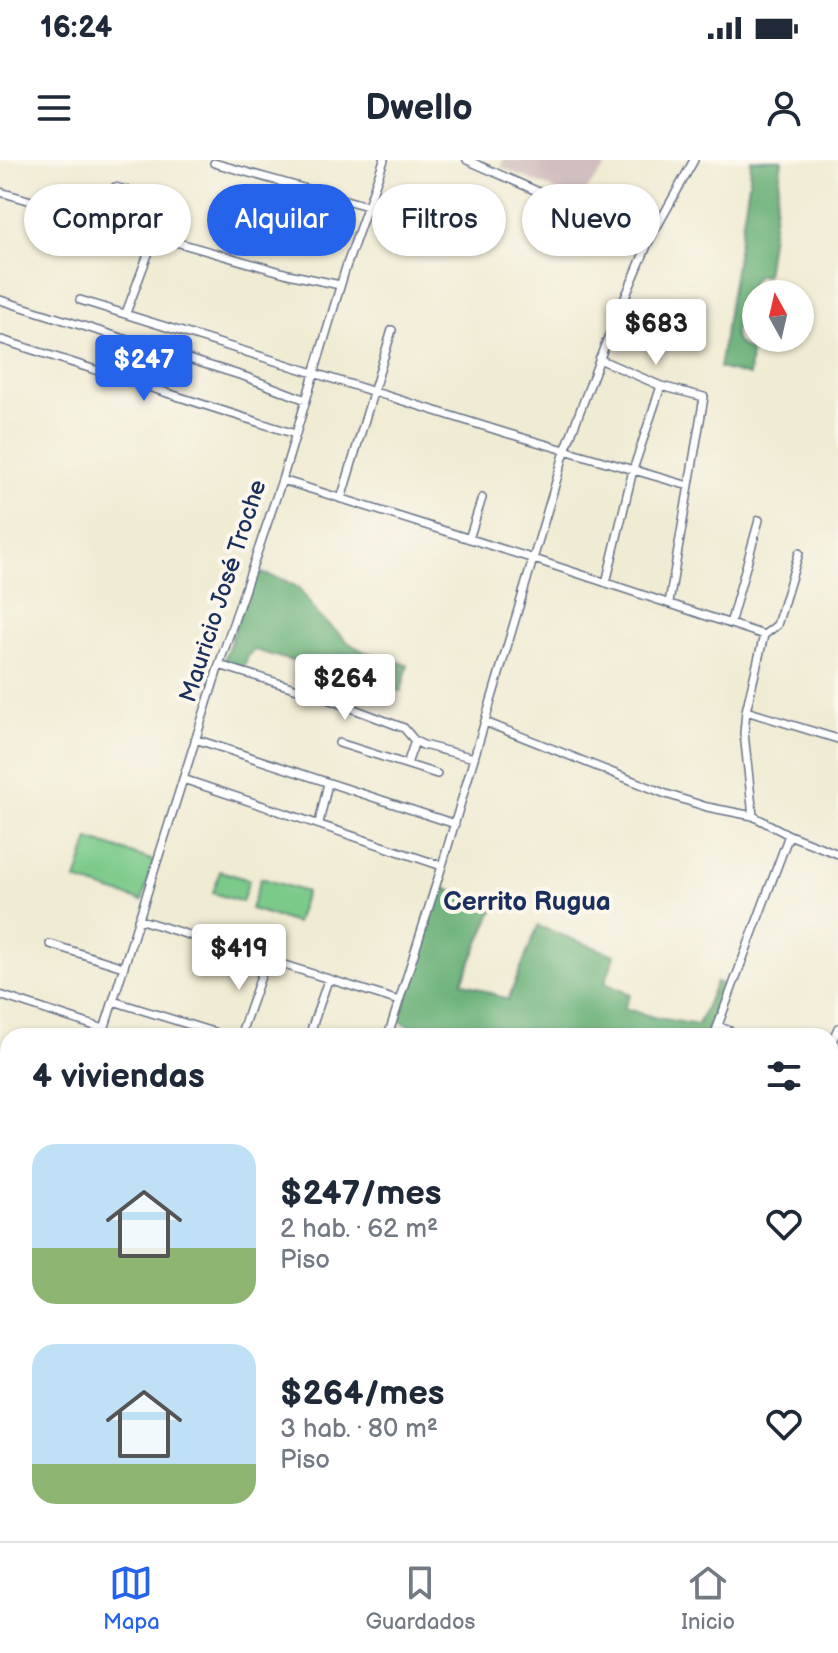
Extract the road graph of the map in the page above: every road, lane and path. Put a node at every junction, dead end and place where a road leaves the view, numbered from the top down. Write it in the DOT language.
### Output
graph roads {
  1 [pos="384,160"];
  2 [pos="467,160"];
  3 [pos="694,160"];
  4 [pos="214,163"];
  5 [pos="522,184"];
  6 [pos="0,192"];
  7 [pos="24,199"];
  8 [pos="367,206"];
  9 [pos="660,221"];
  10 [pos="191,246"];
  11 [pos="147,256"];
  12 [pos="643,256"];
  13 [pos="340,285"];
  14 [pos="0,300"];
  15 [pos="80,300"];
  16 [pos="126,313"];
  17 [pos="392,330"];
  18 [pos="2,340"];
  19 [pos="599,359"];
  20 [pos="314,373"];
  21 [pos="661,386"];
  22 [pos="374,391"];
  23 [pos="306,400"];
  24 [pos="295,434"];
  25 [pos="565,451"];
  26 [pos="633,470"];
  27 [pos="282,480"];
  28 [pos="689,486"];
  29 [pos="482,498"];
  30 [pos="341,499"];
  31 [pos="759,520"];
  32 [pos="469,539"];
  33 [pos="799,553"];
  34 [pos="534,559"];
  35 [pos="606,583"];
  36 [pos="669,603"];
  37 [pos="730,624"];
  38 [pos="764,635"];
  39 [pos="219,665"];
  40 [pos="746,711"];
  41 [pos="485,722"];
  42 [pos="195,739"];
  43 [pos="838,739"];
  44 [pos="415,741"];
  45 [pos="339,743"];
  46 [pos="474,758"];
  47 [pos="407,764"];
  48 [pos="437,774"];
  49 [pos="183,779"];
  50 [pos="328,783"];
  51 [pos="753,816"];
  52 [pos="319,823"];
  53 [pos="455,824"];
  54 [pos="789,835"];
  55 [pos="838,854"];
  56 [pos="442,866"];
  57 [pos="138,919"];
  58 [pos="50,944"];
  59 [pos="267,959"];
  60 [pos="123,967"];
  61 [pos="328,980"];
  62 [pos="0,995"];
  63 [pos="113,1001"];
  64 [pos="399,1001"];
  65 [pos="718,1026"];
  66 [pos="92,1028"];
  67 [pos="104,1028"];
  68 [pos="200,1028"];
  69 [pos="243,1028"];
  70 [pos="312,1028"];
  71 [pos="391,1028"];
  72 [pos="723,1028"];
  1 -- 8 [label="street, Mauricio José Troche"];
  2 -- 5 [label="street"];
  3 -- 9 [label="street"];
  4 -- 8 [label="street"];
  6 -- 7 [label="street"];
  8 -- 13 [label="street, Mauricio José Troche"];
  10 -- 13 [label="street"];
  11 -- 16 [label="street"];
  12 -- 19 [label="street"];
  13 -- 20 [label="street, Mauricio José Troche"];
  14 -- 23 [label="street"];
  15 -- 16 [label="street"];
  16 -- 20 [label="street"];
  17 -- 22 [label="street"];
  18 -- 24 [label="street"];
  19 -- 21 [label="street"];
  19 -- 25 [label="street"];
  20 -- 22 [label="street"];
  20 -- 23 [label="street, Mauricio José Troche"];
  21 -- 26 [label="street"];
  21 -- 28 [label="street"];
  22 -- 25 [label="street"];
  22 -- 30 [label="street"];
  23 -- 24 [label="street, Mauricio José Troche"];
  24 -- 27 [label="street, Mauricio José Troche"];
  25 -- 26 [label="street"];
  25 -- 34 [label="street"];
  26 -- 28 [label="street"];
  26 -- 35 [label="street"];
  27 -- 30 [label="street"];
  27 -- 39 [label="street, Mauricio José Troche"];
  28 -- 36 [label="street"];
  29 -- 32 [label="street"];
  30 -- 32 [label="street"];
  31 -- 37 [label="street"];
  32 -- 34 [label="street"];
  33 -- 38 [label="street"];
  34 -- 35 [label="street"];
  34 -- 41 [label="street"];
  35 -- 36 [label="street"];
  36 -- 37 [label="street"];
  37 -- 38 [label="street"];
  38 -- 40 [label="street"];
  39 -- 42 [label="street, Mauricio José Troche"];
  39 -- 44 [label="street"];
  40 -- 43 [label="street"];
  40 -- 51 [label="street"];
  41 -- 46 [label="street"];
  41 -- 51 [label="street"];
  42 -- 49 [label="street, Mauricio José Troche"];
  42 -- 50 [label="street"];
  44 -- 46 [label="street"];
  44 -- 47 [label="street"];
  45 -- 47 [label="street"];
  46 -- 53 [label="street"];
  47 -- 48 [label="street"];
  49 -- 52 [label="street"];
  49 -- 57 [label="street, Mauricio José Troche"];
  50 -- 52 [label="street"];
  50 -- 53 [label="street"];
  51 -- 54 [label="street"];
  52 -- 56 [label="street"];
  53 -- 56 [label="street"];
  54 -- 55 [label="street"];
  54 -- 65 [label="street"];
  56 -- 64 [label="street"];
  57 -- 59 [label="street"];
  57 -- 60 [label="street, Mauricio José Troche"];
  58 -- 60 [label="street"];
  59 -- 61 [label="street"];
  59 -- 69 [label="street"];
  60 -- 63 [label="street, Mauricio José Troche"];
  61 -- 64 [label="street"];
  61 -- 70 [label="street"];
  62 -- 66 [label="street"];
  63 -- 67 [label="street, Mauricio José Troche"];
  63 -- 68 [label="street"];
  64 -- 71 [label="street"];
  65 -- 72 [label="street"];
}
